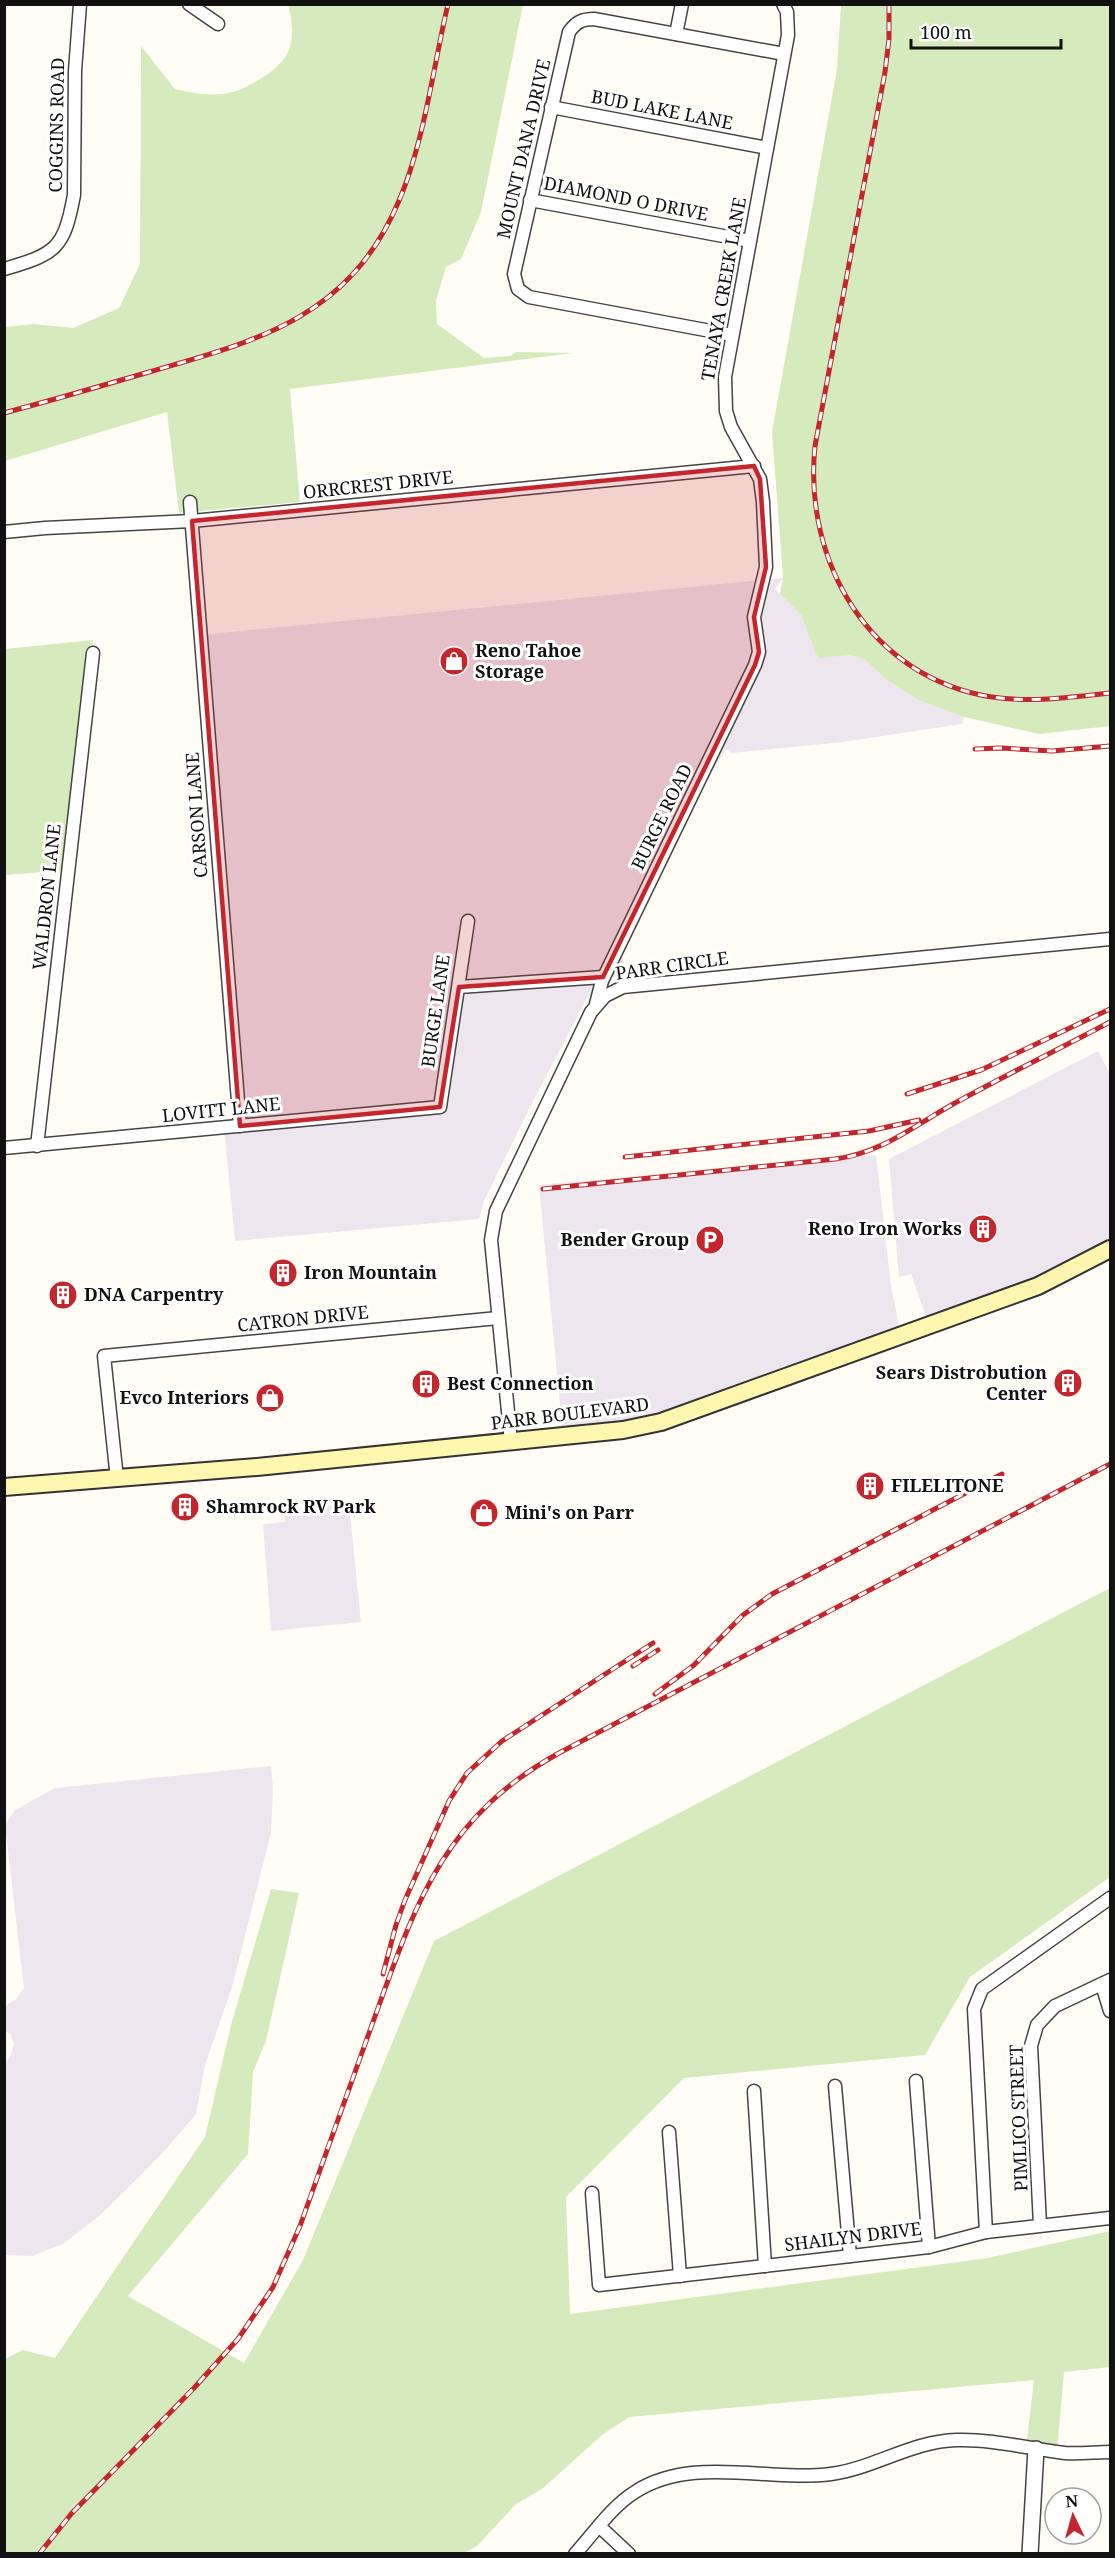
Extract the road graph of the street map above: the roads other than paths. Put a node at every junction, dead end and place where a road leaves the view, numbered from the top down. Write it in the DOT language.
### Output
graph roads {
  1 [pos="80,4"];
  2 [pos="189,4"];
  3 [pos="682,4"];
  4 [pos="783,4"];
  5 [pos="218,24"];
  6 [pos="676,34"];
  7 [pos="784,54"];
  8 [pos="551,107"];
  9 [pos="767,147"];
  10 [pos="530,200"];
  11 [pos="750,241"];
  12 [pos="4,269"];
  13 [pos="732,335"];
  14 [pos="754,466"];
  15 [pos="190,502"];
  16 [pos="192,521"];
  17 [pos="4,532"];
  18 [pos="758,645"];
  19 [pos="93,652"];
  20 [pos="468,921"];
  21 [pos="1110,939"];
  22 [pos="603,977"];
  23 [pos="459,987"];
  24 [pos="596,1004"];
  25 [pos="440,1107"];
  26 [pos="240,1126"];
  27 [pos="37,1146"];
  28 [pos="4,1148"];
  29 [pos="1110,1250"];
  30 [pos="498,1318"];
  31 [pos="511,1442"];
  32 [pos="117,1479"];
  33 [pos="4,1487"];
  34 [pos="1110,1898"];
  35 [pos="1106,1982"];
  36 [pos="1110,2011"];
  37 [pos="916,2080"];
  38 [pos="835,2086"];
  39 [pos="754,2091"];
  40 [pos="669,2132"];
  41 [pos="592,2193"];
  42 [pos="1110,2218"];
  43 [pos="1040,2225"];
  44 [pos="986,2232"];
  45 [pos="929,2247"];
  46 [pos="850,2256"];
  47 [pos="765,2266"];
  48 [pos="680,2276"];
  49 [pos="1036,2449"];
  50 [pos="1110,2452"];
  51 [pos="599,2526"];
  52 [pos="575,2553"];
  53 [pos="629,2553"];
  54 [pos="1030,2553"];
  1 -- 12 [label="street, COGGINS ROAD"];
  2 -- 5 [label="street"];
  3 -- 6 [label="street"];
  4 -- 7 [label="street, TENAYA CREEK LANE"];
  6 -- 7 [label="street"];
  6 -- 8 [label="street, MOUNT DANA DRIVE"];
  7 -- 9 [label="street, TENAYA CREEK LANE"];
  8 -- 9 [label="street, BUD LAKE LANE"];
  8 -- 10 [label="street, MOUNT DANA DRIVE"];
  9 -- 11 [label="street, TENAYA CREEK LANE"];
  10 -- 11 [label="street, DIAMOND O DRIVE"];
  10 -- 13 [label="street, MOUNT DANA DRIVE"];
  11 -- 13 [label="street, TENAYA CREEK LANE"];
  13 -- 14 [label="street, TENAYA CREEK LANE"];
  14 -- 16 [label="street, ORRCREST DRIVE"];
  14 -- 18 [label="street, TENAYA CREEK LANE"];
  15 -- 16 [label="street, CARSON LANE"];
  16 -- 17 [label="street, ORRCREST DRIVE"];
  16 -- 26 [label="street, CARSON LANE"];
  18 -- 22 [label="street, BURGE ROAD"];
  19 -- 27 [label="street, WALDRON LANE"];
  20 -- 23 [label="street, BURGE LANE"];
  21 -- 24 [label="street, PARR CIRCLE"];
  22 -- 23 [label="street"];
  22 -- 24 [label="street, BURGE ROAD"];
  23 -- 25 [label="street, BURGE LANE"];
  24 -- 30 [label="street"];
  25 -- 26 [label="street, LOVITT LANE"];
  26 -- 27 [label="street, LOVITT LANE"];
  27 -- 28 [label="street, LOVITT LANE"];
  29 -- 31 [label="main road, PARR BOULEVARD"];
  30 -- 31 [label="street"];
  30 -- 32 [label="street, CATRON DRIVE"];
  31 -- 32 [label="main road, PARR BOULEVARD"];
  32 -- 33 [label="main road, PARR BOULEVARD"];
  34 -- 44 [label="street"];
  35 -- 36 [label="street"];
  35 -- 43 [label="street, PIMLICO STREET"];
  37 -- 45 [label="street"];
  38 -- 46 [label="street"];
  39 -- 47 [label="street"];
  40 -- 48 [label="street"];
  41 -- 48 [label="street, SHAILYN DRIVE"];
  42 -- 43 [label="street, SHAILYN DRIVE"];
  43 -- 44 [label="street, SHAILYN DRIVE"];
  44 -- 45 [label="street, SHAILYN DRIVE"];
  45 -- 46 [label="street, SHAILYN DRIVE"];
  46 -- 47 [label="street, SHAILYN DRIVE"];
  47 -- 48 [label="street, SHAILYN DRIVE"];
  49 -- 50 [label="street"];
  49 -- 51 [label="street"];
  49 -- 54 [label="street"];
  51 -- 52 [label="street"];
  51 -- 53 [label="street"];
}
